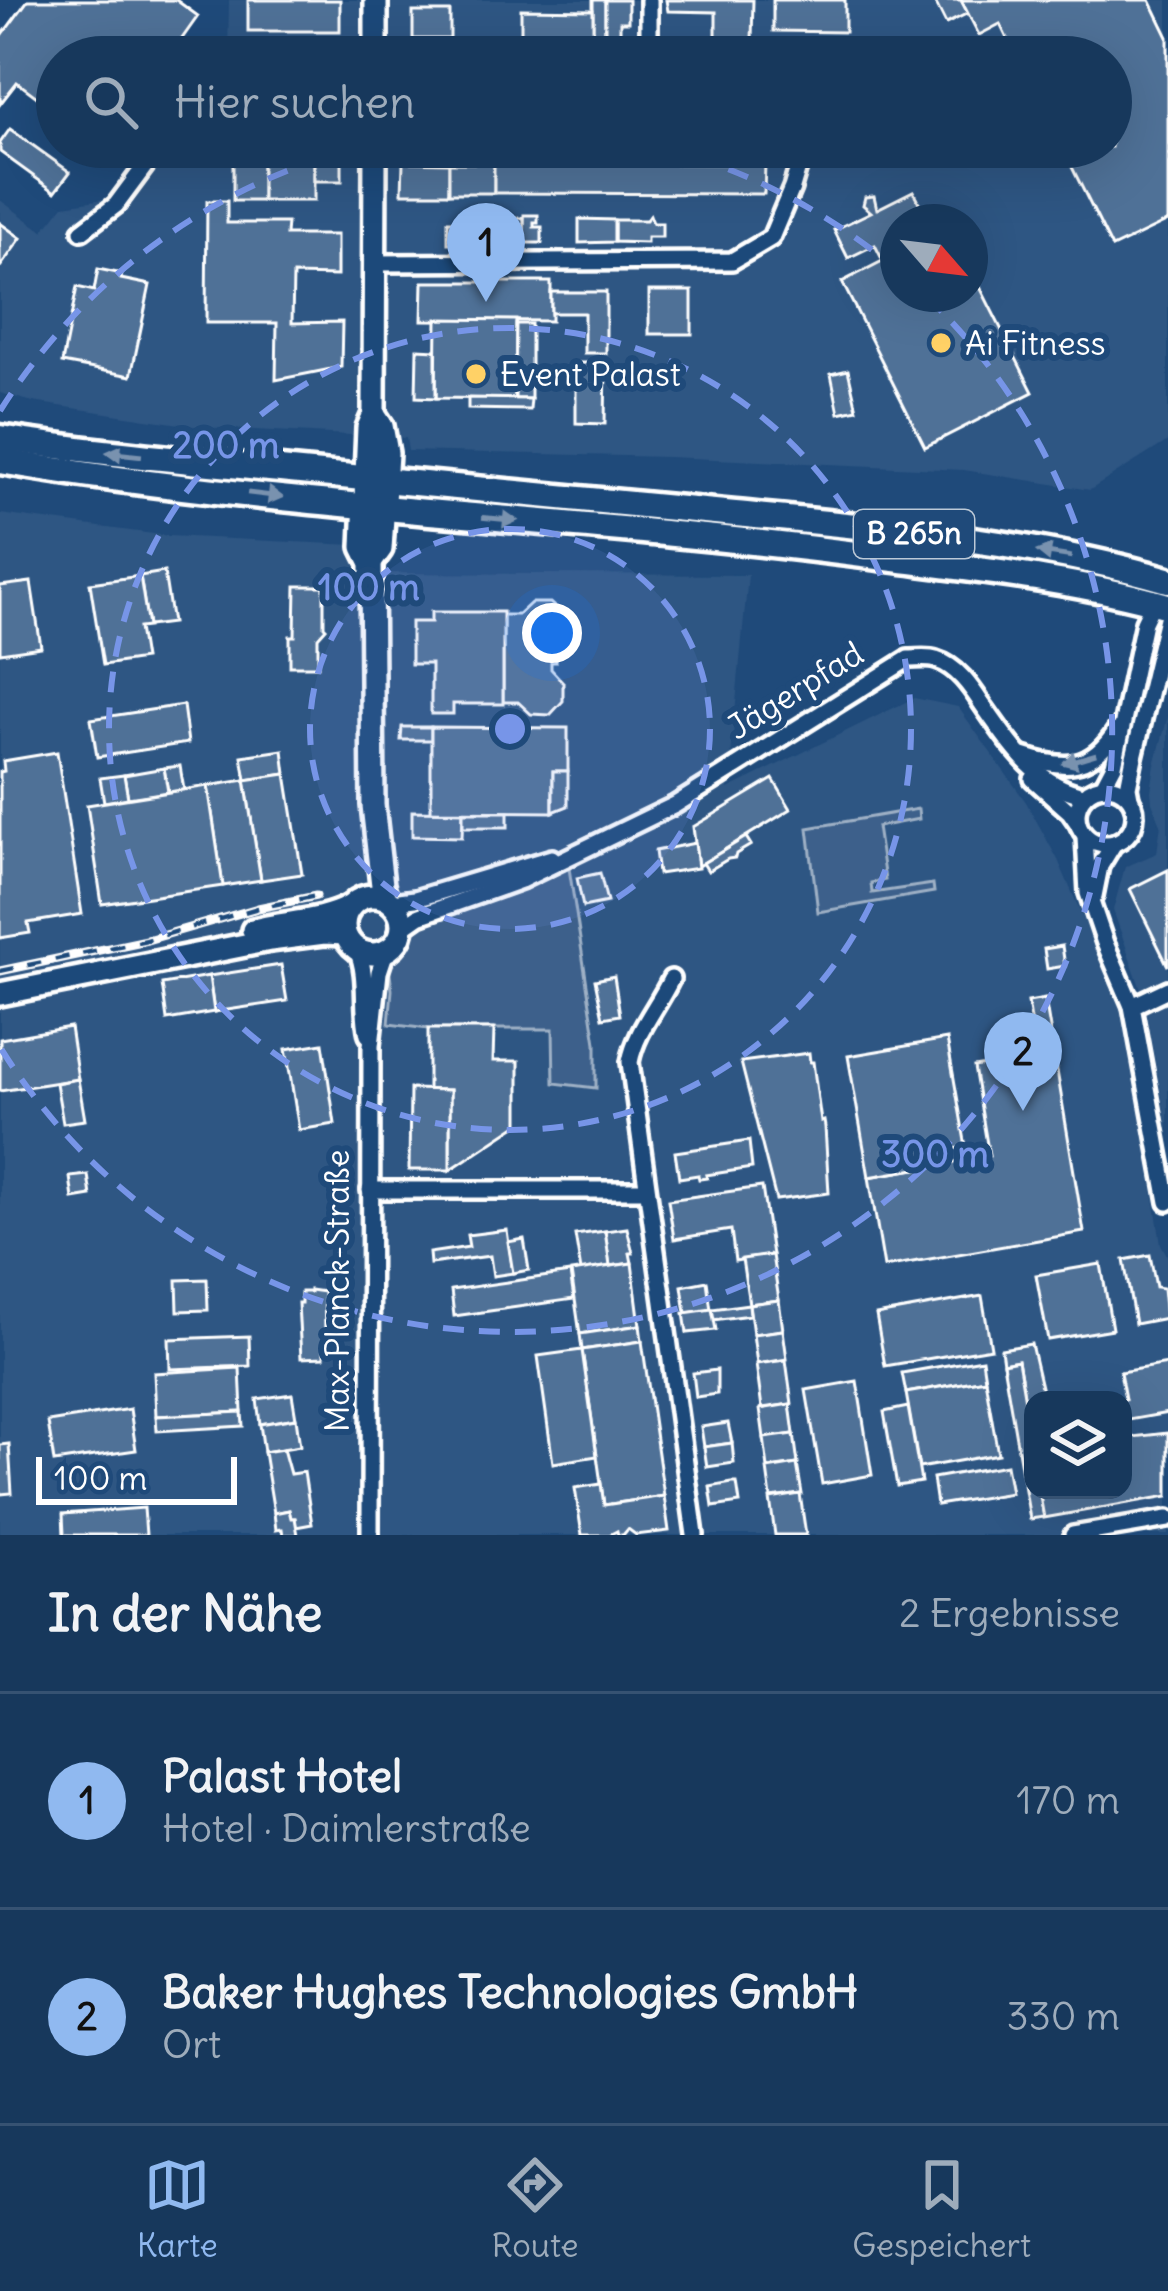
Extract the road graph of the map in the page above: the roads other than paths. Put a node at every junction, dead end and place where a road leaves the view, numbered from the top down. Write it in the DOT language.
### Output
graph roads {
  1 [pos="376,0"];
  2 [pos="649,0"];
  3 [pos="376,36"];
  4 [pos="649,36"];
  5 [pos="143,168"];
  6 [pos="375,168"];
  7 [pos="797,168"];
  8 [pos="82,231"];
  9 [pos="374,262"];
  10 [pos="0,438"];
  11 [pos="0,461"];
  12 [pos="375,479"];
  13 [pos="374,508"];
  14 [pos="1165,597"];
  15 [pos="1124,721"];
  16 [pos="1020,755"];
  17 [pos="1103,786"];
  18 [pos="1084,795"];
  19 [pos="1130,798"];
  20 [pos="373,805"];
  21 [pos="1081,829"];
  22 [pos="1114,843"];
  23 [pos="579,852"];
  24 [pos="389,900"];
  25 [pos="353,904"];
  26 [pos="1094,905"];
  27 [pos="402,928"];
  28 [pos="351,942"];
  29 [pos="386,951"];
  30 [pos="113,970"];
  31 [pos="671,979"];
  32 [pos="1168,989"];
  33 [pos="0,994"];
  34 [pos="1132,1006"];
  35 [pos="371,1046"];
  36 [pos="370,1190"];
  37 [pos="646,1190"];
  38 [pos="1168,1202"];
  39 [pos="1168,1519"];
  40 [pos="370,1535"];
  41 [pos="695,1535"];
  42 [pos="1072,1535"];
  1 -- 3 [label="main road"];
  2 -- 4 [label="street"];
  5 -- 8 [label="street"];
  6 -- 9 [label="main road"];
  7 -- 9 [label="street"];
  9 -- 12 [label="main road"];
  12 -- 10 [label="main road, B 265n, one-way"];
  11 -- 13 [label="main road, B 265n, one-way"];
  12 -- 13 [label="main road"];
  14 -- 12 [label="main road, B 265n, one-way"];
  13 -- 14 [label="main road, B 265n, one-way"];
  13 -- 20 [label="main road"];
  14 -- 15 [label="street"];
  14 -- 19 [label="street"];
  15 -- 16 [label="street, one-way"];
  15 -- 17 [label="street"];
  16 -- 18 [label="street"];
  16 -- 21 [label="street"];
  16 -- 23 [label="street, Jägerpfad"];
  17 -- 18 [label="street"];
  17 -- 19 [label="street"];
  18 -- 21 [label="street"];
  19 -- 22 [label="street"];
  20 -- 24 [label="main road"];
  20 -- 25 [label="main road"];
  21 -- 22 [label="street"];
  21 -- 26 [label="street"];
  22 -- 26 [label="street"];
  23 -- 24 [label="street"];
  23 -- 27 [label="street"];
  24 -- 25 [label="main road"];
  24 -- 27 [label="main road"];
  25 -- 28 [label="main road"];
  25 -- 30 [label="main road"];
  26 -- 34 [label="street"];
  27 -- 29 [label="main road"];
  28 -- 29 [label="main road"];
  28 -- 30 [label="main road"];
  28 -- 35 [label="street, Max-Planck-Straße"];
  29 -- 35 [label="street, Max-Planck-Straße"];
  30 -- 33 [label="main road"];
  31 -- 37 [label="street"];
  32 -- 34 [label="street"];
  34 -- 38 [label="street"];
  35 -- 36 [label="street, Max-Planck-Straße"];
  36 -- 37 [label="street"];
  36 -- 40 [label="street, Max-Planck-Straße"];
  37 -- 41 [label="street"];
  39 -- 42 [label="street"];
}
